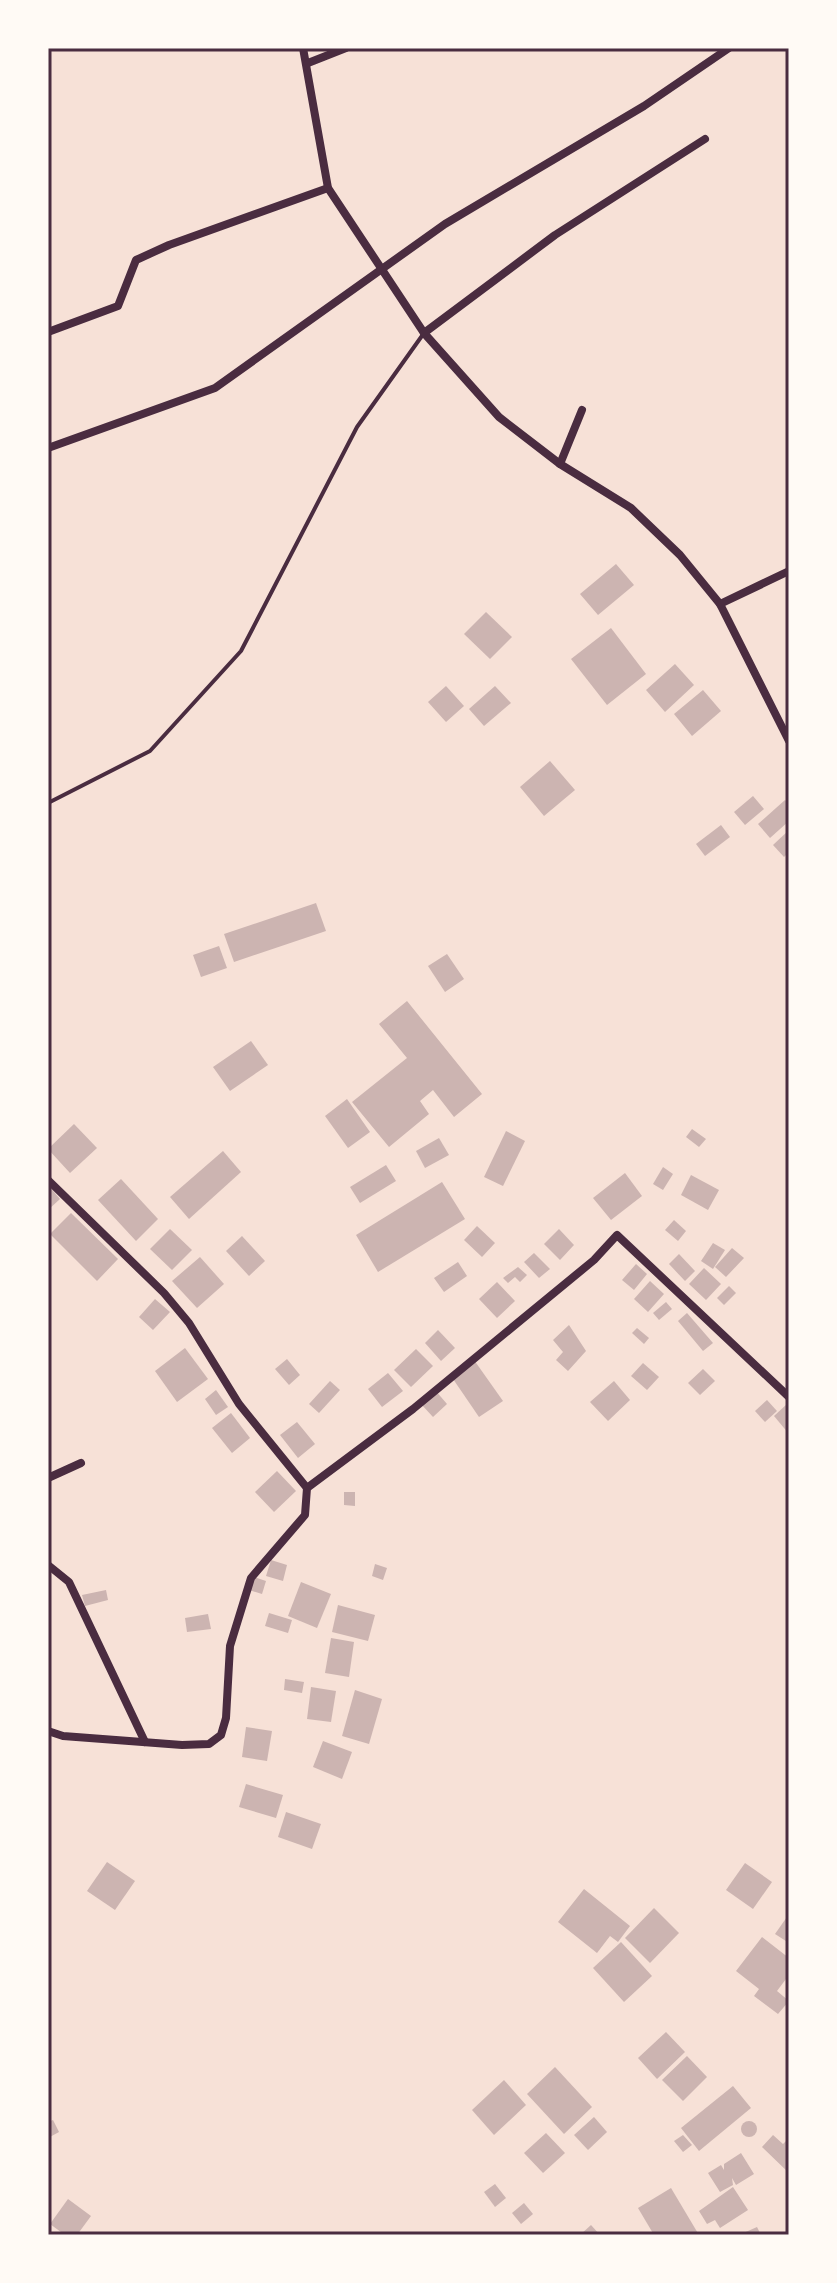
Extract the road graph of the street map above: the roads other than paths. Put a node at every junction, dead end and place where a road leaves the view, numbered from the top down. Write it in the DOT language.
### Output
graph roads {
  1 [pos="303,48"];
  2 [pos="346,48"];
  3 [pos="729,48"];
  4 [pos="308,63"];
  5 [pos="705,139"];
  6 [pos="328,188"];
  7 [pos="380,267"];
  8 [pos="48,332"];
  9 [pos="424,333"];
  10 [pos="582,410"];
  11 [pos="48,448"];
  12 [pos="560,464"];
  13 [pos="789,571"];
  14 [pos="720,604"];
  15 [pos="789,741"];
  16 [pos="48,803"];
  17 [pos="48,1180"];
  18 [pos="789,1397"];
  19 [pos="81,1463"];
  20 [pos="48,1478"];
  21 [pos="307,1488"];
  22 [pos="48,1565"];
  23 [pos="48,1731"];
  24 [pos="145,1742"];
  1 -- 4 [label="street"];
  2 -- 4 [label="street"];
  3 -- 7 [label="street"];
  4 -- 6 [label="street"];
  5 -- 9 [label="street"];
  6 -- 7 [label="street"];
  6 -- 8 [label="street"];
  7 -- 9 [label="street"];
  7 -- 11 [label="street"];
  9 -- 12 [label="street"];
  9 -- 16 [label="lane"];
  10 -- 12 [label="street"];
  12 -- 14 [label="street"];
  13 -- 14 [label="street"];
  14 -- 15 [label="street"];
  17 -- 21 [label="street"];
  18 -- 21 [label="street"];
  19 -- 20 [label="street"];
  21 -- 24 [label="street"];
  22 -- 24 [label="street"];
  23 -- 24 [label="street"];
}
